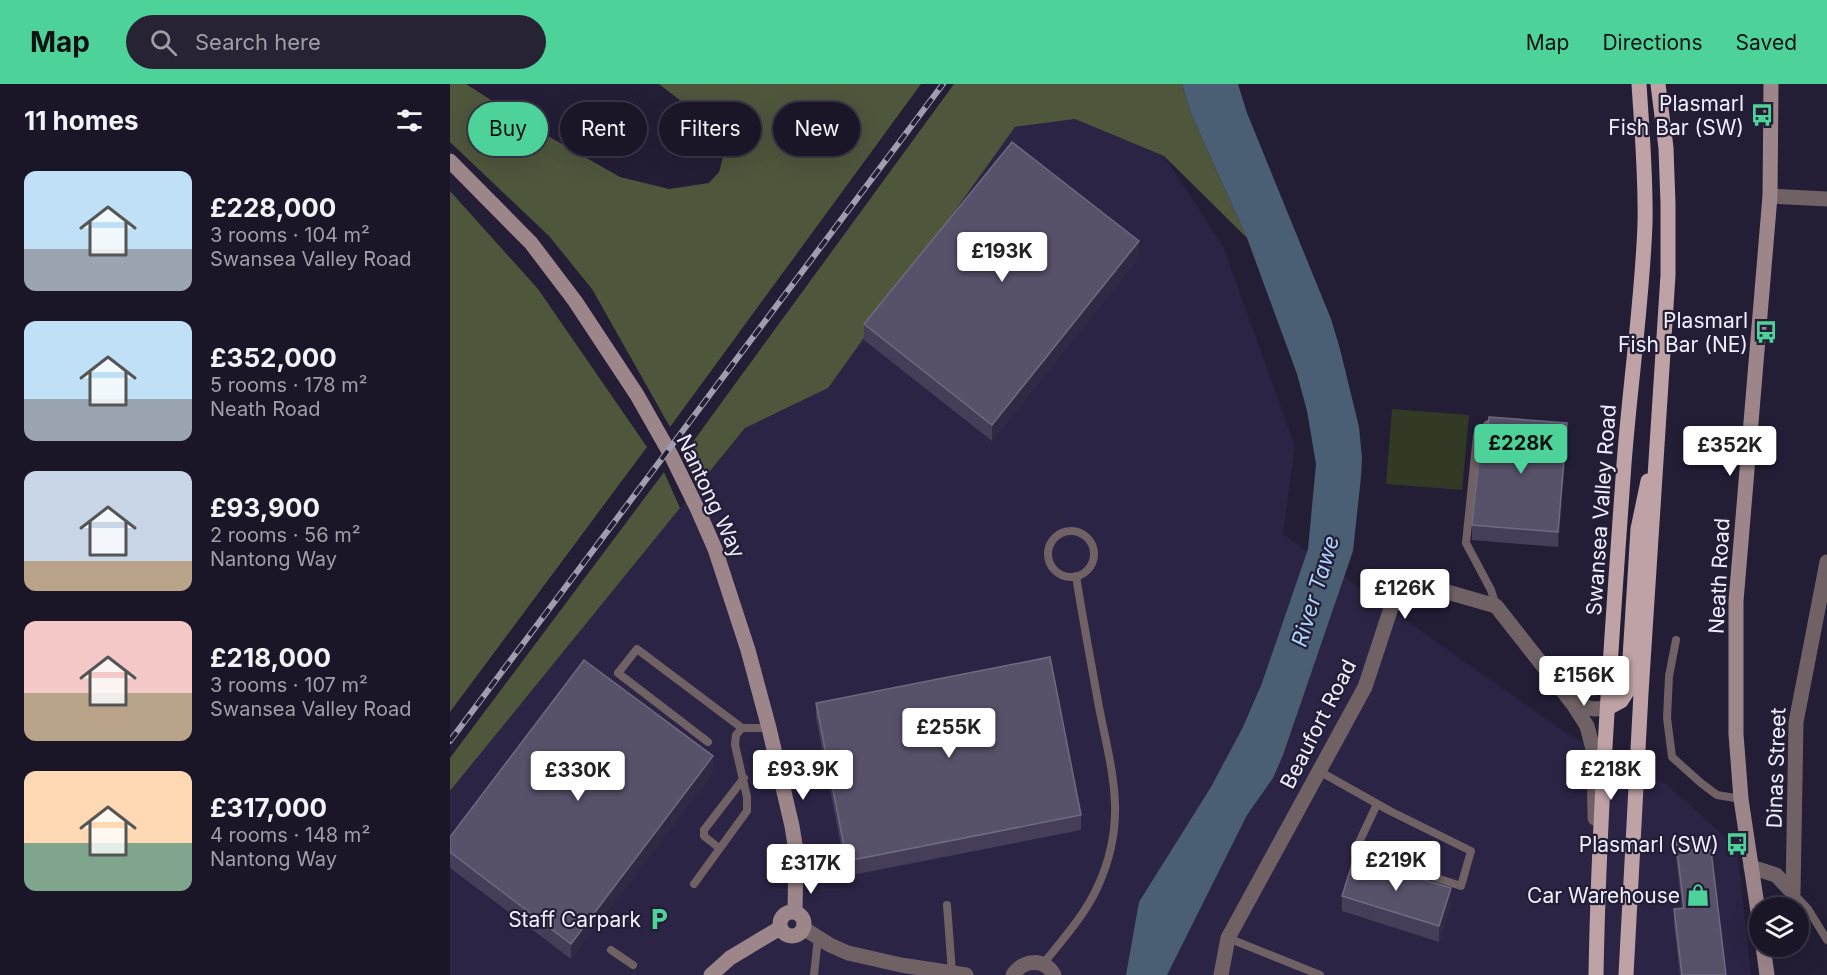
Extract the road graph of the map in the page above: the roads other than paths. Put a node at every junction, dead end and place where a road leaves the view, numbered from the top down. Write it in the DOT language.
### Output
graph roads {
  1 [pos="1639,84"];
  2 [pos="1658,84"];
  3 [pos="1771,84"];
  4 [pos="450,161"];
  5 [pos="1770,196"];
  6 [pos="1827,199"];
  7 [pos="1511,421"];
  8 [pos="1659,432"];
  9 [pos="1827,562"];
  10 [pos="1076,576"];
  11 [pos="1822,605"];
  12 [pos="1496,606"];
  13 [pos="1676,640"];
  14 [pos="1610,675"];
  15 [pos="1553,679"];
  16 [pos="1573,705"];
  17 [pos="1608,708"];
  18 [pos="742,728"];
  19 [pos="769,728"];
  20 [pos="708,742"];
  21 [pos="1319,771"];
  22 [pos="744,778"];
  23 [pos="1741,799"];
  24 [pos="1377,804"];
  25 [pos="719,848"];
  26 [pos="1751,867"];
  27 [pos="694,884"];
  28 [pos="1793,893"];
  29 [pos="1756,897"];
  30 [pos="947,905"];
  31 [pos="1597,911"];
  32 [pos="795,912"];
  33 [pos="780,928"];
  34 [pos="803,928"];
  35 [pos="818,938"];
  36 [pos="1228,938"];
  37 [pos="1827,940"];
  38 [pos="611,950"];
  39 [pos="1764,957"];
  40 [pos="1043,964"];
  41 [pos="633,965"];
  42 [pos="959,974"];
  43 [pos="711,975"];
  44 [pos="814,975"];
  45 [pos="1013,975"];
  46 [pos="1054,975"];
  47 [pos="1221,975"];
  48 [pos="1320,975"];
  49 [pos="1596,975"];
  50 [pos="1626,975"];
  51 [pos="1767,975"];
  1 -- 14 [label="main road, Swansea Valley Road"];
  2 -- 8 [label="main road"];
  3 -- 5 [label="street, Neath Road"];
  4 -- 19 [label="street, Nantong Way"];
  5 -- 6 [label="street"];
  5 -- 23 [label="street, Neath Road"];
  7 -- 12 [label="lane"];
  8 -- 17 [label="main road"];
  8 -- 50 [label="main road"];
  9 -- 11 [label="street, Dinas Street"];
  10 -- 10 [label="lane"];
  10 -- 40 [label="lane"];
  11 -- 28 [label="street, Dinas Street"];
  12 -- 15 [label="street"];
  12 -- 21 [label="street, Beaufort Road"];
  13 -- 23 [label="lane"];
  14 -- 15 [label="street"];
  14 -- 17 [label="main road, Swansea Valley Road"];
  15 -- 16 [label="street"];
  16 -- 17 [label="street"];
  16 -- 31 [label="street"];
  17 -- 31 [label="main road, Swansea Valley Road"];
  18 -- 19 [label="lane"];
  18 -- 20 [label="lane"];
  18 -- 22 [label="lane"];
  19 -- 32 [label="street, Nantong Way"];
  21 -- 24 [label="lane"];
  21 -- 36 [label="street, Beaufort Road"];
  22 -- 25 [label="lane"];
  22 -- 25 [label="lane"];
  23 -- 26 [label="street, Neath Road"];
  24 -- 24 [label="lane"];
  25 -- 27 [label="lane"];
  26 -- 28 [label="street"];
  26 -- 29 [label="street, Neath Road"];
  28 -- 37 [label="lane"];
  30 -- 42 [label="lane"];
  31 -- 49 [label="main road, Swansea Valley Road"];
  32 -- 33 [label="street"];
  32 -- 34 [label="street, Nantong Way"];
  33 -- 34 [label="street"];
  33 -- 43 [label="street"];
  34 -- 35 [label="street"];
  35 -- 42 [label="street"];
  35 -- 44 [label="lane"];
  36 -- 47 [label="street, Beaufort Road"];
  36 -- 48 [label="lane"];
  38 -- 41 [label="lane"];
  39 -- 51 [label="street"];
  40 -- 45 [label="street"];
  40 -- 46 [label="street"];
}
